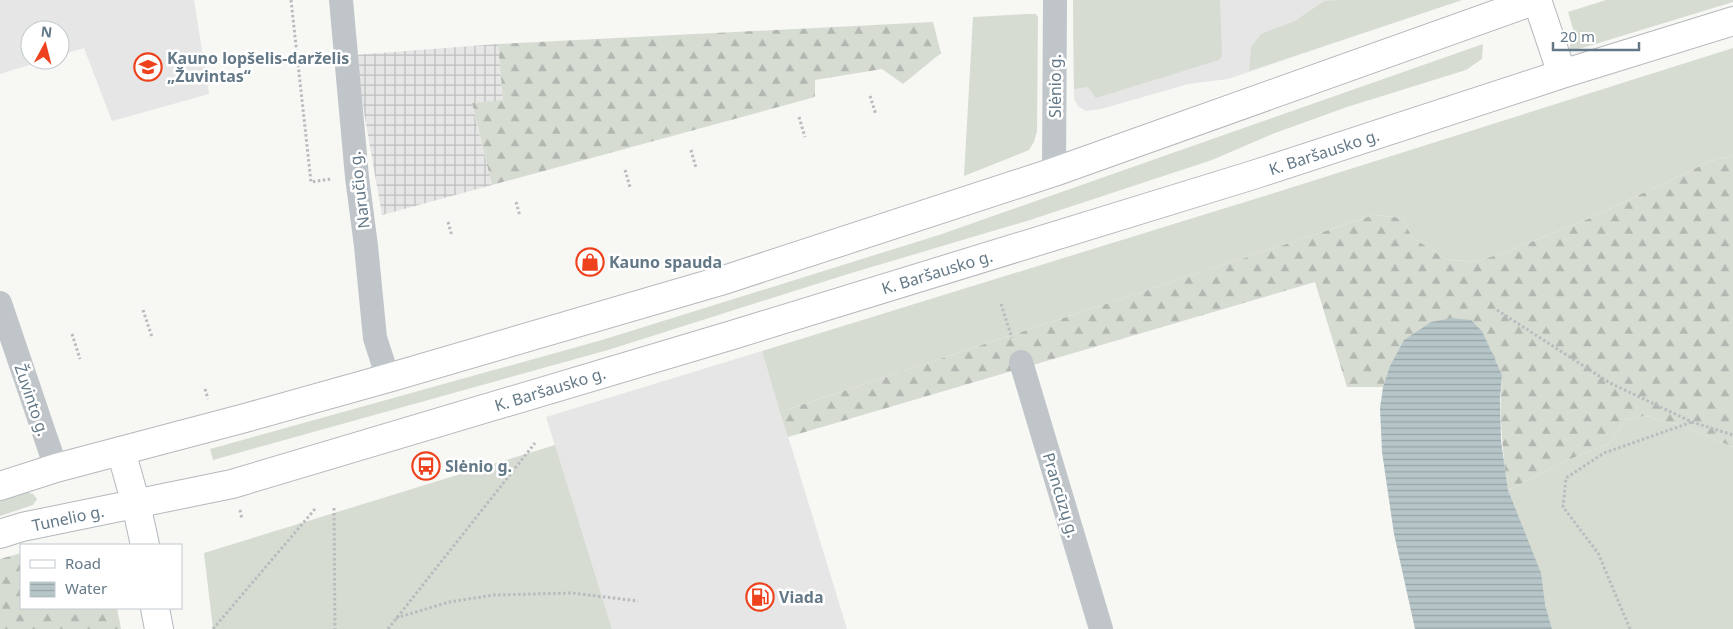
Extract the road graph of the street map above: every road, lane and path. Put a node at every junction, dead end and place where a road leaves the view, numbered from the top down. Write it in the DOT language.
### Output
graph roads {
  1 [pos="291,0"];
  2 [pos="341,0"];
  3 [pos="1055,0"];
  4 [pos="1537,0"];
  5 [pos="1733,20"];
  6 [pos="1562,74"];
  7 [pos="870,96"];
  8 [pos="876,115"];
  9 [pos="799,117"];
  10 [pos="806,136"];
  11 [pos="691,150"];
  12 [pos="696,168"];
  13 [pos="625,170"];
  14 [pos="1054,172"];
  15 [pos="357,176"];
  16 [pos="630,187"];
  17 [pos="516,202"];
  18 [pos="520,216"];
  19 [pos="448,222"];
  20 [pos="452,236"];
  21 [pos="0,303"];
  22 [pos="1001,304"];
  23 [pos="143,310"];
  24 [pos="1497,310"];
  25 [pos="72,334"];
  26 [pos="152,337"];
  27 [pos="80,359"];
  28 [pos="1020,362"];
  29 [pos="388,378"];
  30 [pos="1692,422"];
  31 [pos="1733,435"];
  32 [pos="535,443"];
  33 [pos="121,451"];
  34 [pos="56,468"];
  35 [pos="0,486"];
  36 [pos="136,504"];
  37 [pos="334,508"];
  38 [pos="315,509"];
  39 [pos="0,534"];
  40 [pos="145,544"];
  41 [pos="638,601"];
  42 [pos="155,609"];
  43 [pos="396,618"];
  44 [pos="159,629"];
  45 [pos="213,629"];
  46 [pos="335,629"];
  47 [pos="388,629"];
  48 [pos="1101,629"];
  49 [pos="1630,629"];
  1 -- 15 [label="path"];
  2 -- 15 [label="street, Naručio g."];
  3 -- 14 [label="street, Slėnio g."];
  4 -- 6 [label="main road"];
  4 -- 14 [label="main road"];
  5 -- 6 [label="main road, K. Baršausko g."];
  6 -- 36 [label="main road, K. Baršausko g."];
  7 -- 8 [label="path"];
  9 -- 10 [label="path"];
  11 -- 12 [label="path"];
  13 -- 16 [label="path"];
  14 -- 29 [label="main road"];
  15 -- 29 [label="street, Naručio g."];
  17 -- 18 [label="path"];
  19 -- 20 [label="path"];
  21 -- 34 [label="street, Žuvinto g."];
  22 -- 28 [label="path"];
  23 -- 26 [label="path"];
  24 -- 30 [label="path"];
  25 -- 27 [label="path"];
  28 -- 48 [label="street, Prancūzų g."];
  29 -- 33 [label="main road"];
  30 -- 31 [label="path"];
  30 -- 49 [label="path"];
  32 -- 43 [label="path"];
  33 -- 34 [label="main road"];
  33 -- 36 [label="main road"];
  34 -- 35 [label="main road"];
  36 -- 39 [label="main road, Tunelio g."];
  36 -- 40 [label="main road"];
  37 -- 46 [label="path"];
  38 -- 45 [label="path"];
  41 -- 43 [label="path"];
  42 -- 44 [label="main road"];
  43 -- 47 [label="path"];
}
